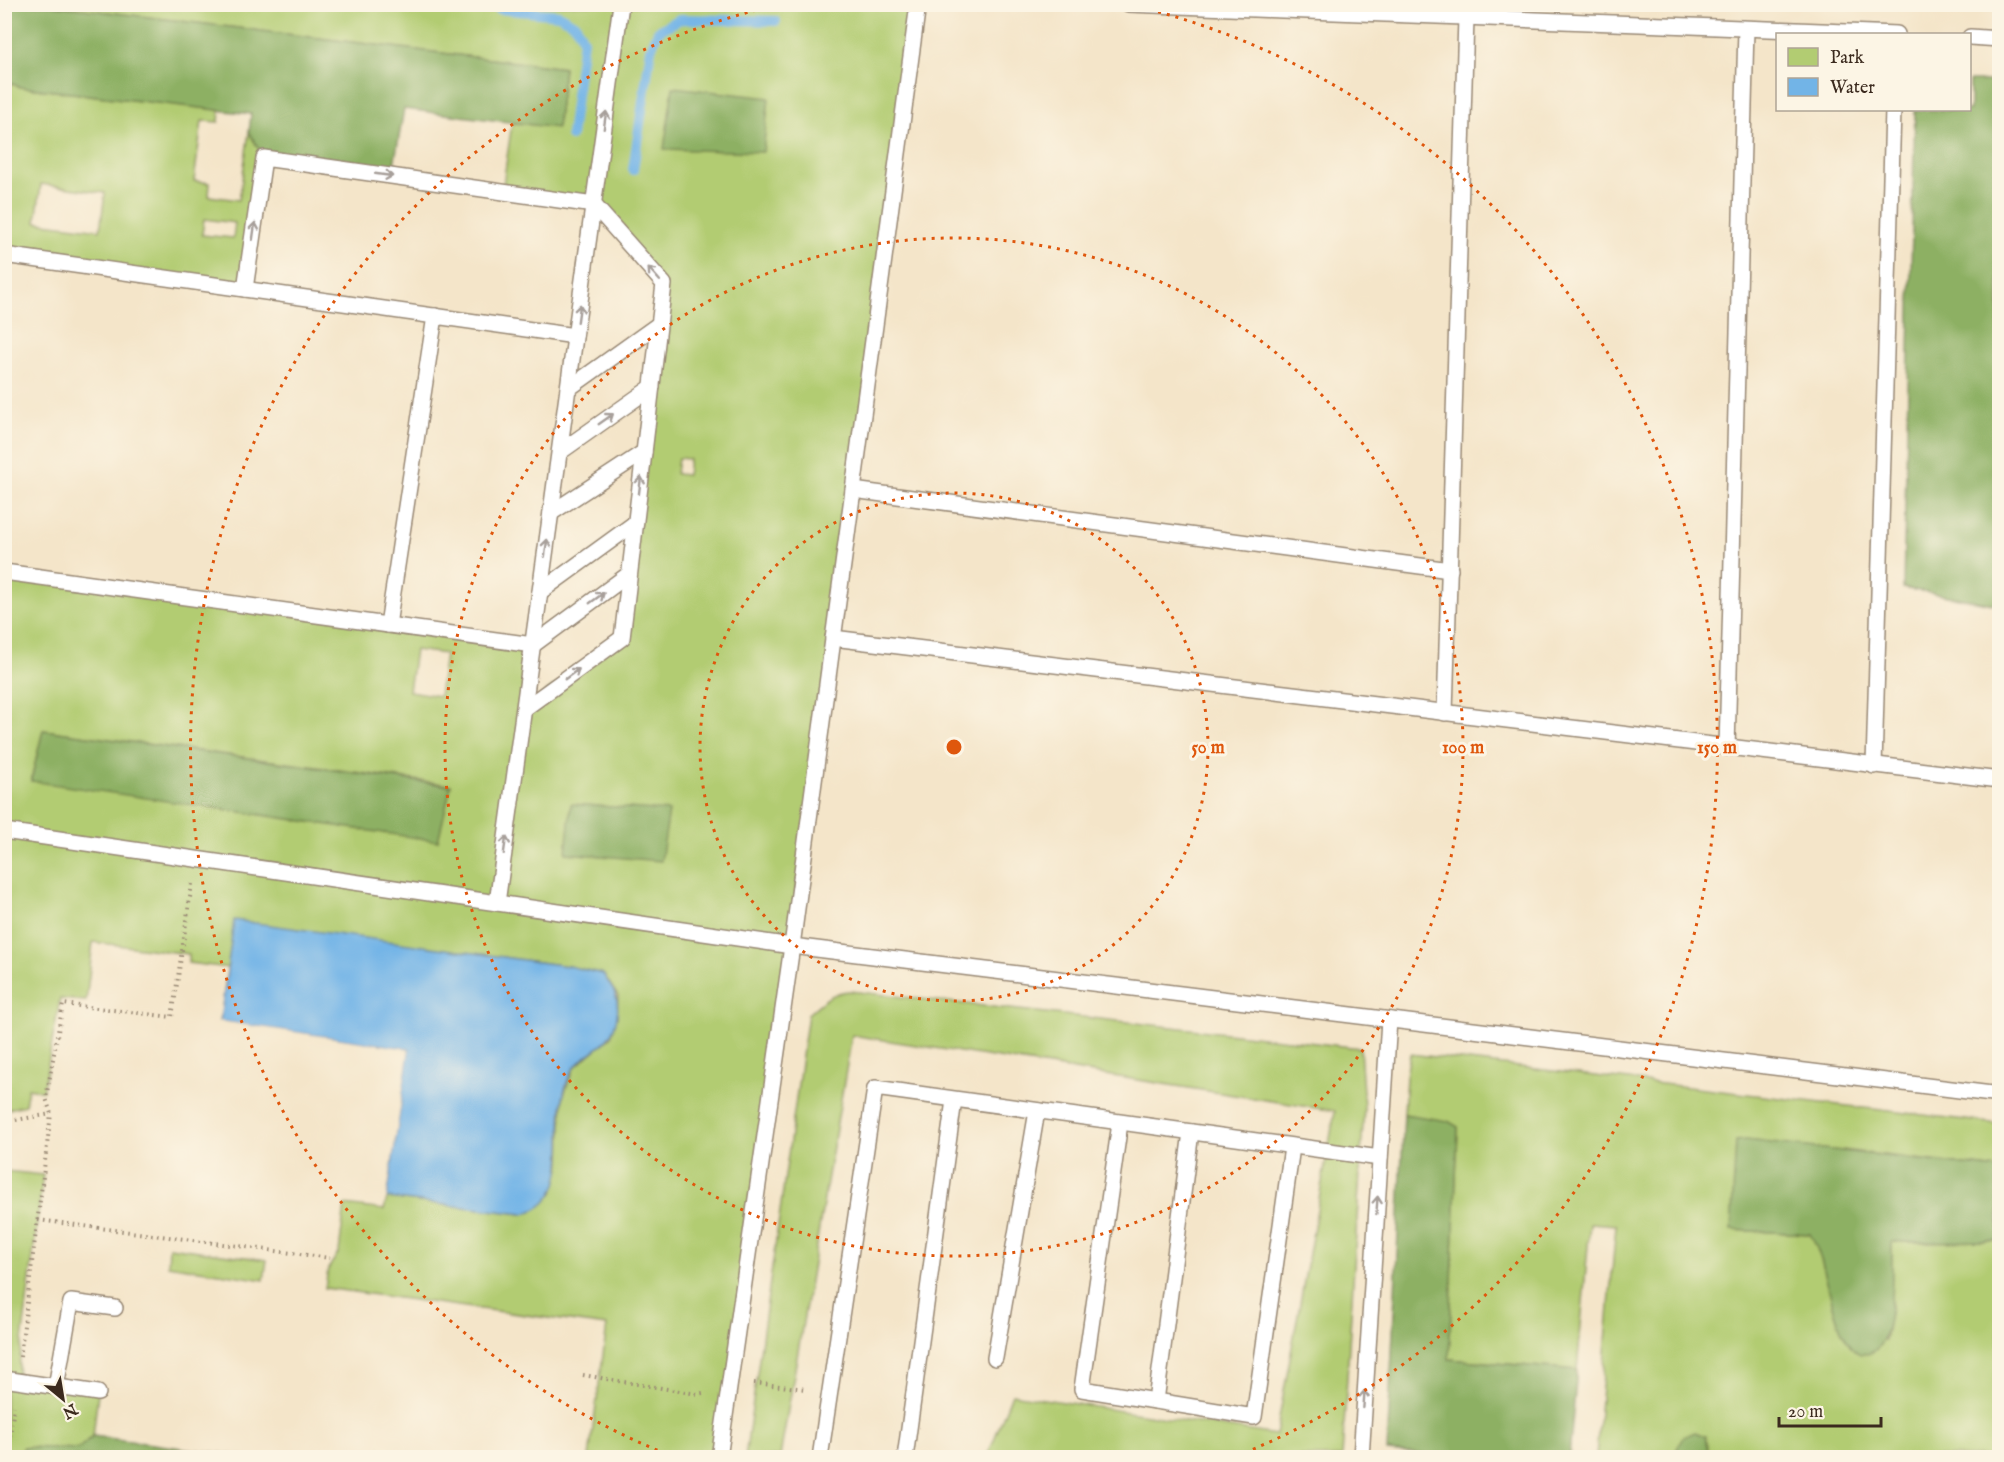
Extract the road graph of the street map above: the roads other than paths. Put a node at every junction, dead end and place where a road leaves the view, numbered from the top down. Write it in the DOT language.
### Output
graph roads {
  1 [pos="621,4"];
  2 [pos="918,4"];
  3 [pos="1128,4"];
  4 [pos="1466,18"];
  5 [pos="1746,28"];
  6 [pos="1871,33"];
  7 [pos="1971,37"];
  8 [pos="2000,39"];
  9 [pos="1893,111"];
  10 [pos="594,205"];
  11 [pos="4,255"];
  12 [pos="245,289"];
  13 [pos="435,316"];
  14 [pos="659,324"];
  15 [pos="575,336"];
  16 [pos="652,387"];
  17 [pos="568,389"];
  18 [pos="560,452"];
  19 [pos="644,452"];
  20 [pos="853,490"];
  21 [pos="551,513"];
  22 [pos="635,523"];
  23 [pos="1450,570"];
  24 [pos="4,572"];
  25 [pos="629,574"];
  26 [pos="540,591"];
  27 [pos="388,625"];
  28 [pos="833,638"];
  29 [pos="533,645"];
  30 [pos="524,709"];
  31 [pos="1445,713"];
  32 [pos="1727,748"];
  33 [pos="1874,766"];
  34 [pos="2000,780"];
  35 [pos="4,831"];
  36 [pos="497,903"];
  37 [pos="792,946"];
  38 [pos="1389,1020"];
  39 [pos="2000,1095"];
  40 [pos="954,1100"];
  41 [pos="1037,1111"];
  42 [pos="1120,1123"];
  43 [pos="1191,1132"];
  44 [pos="1292,1146"];
  45 [pos="1380,1158"];
  46 [pos="115,1308"];
  47 [pos="995,1358"];
  48 [pos="11,1380"];
  49 [pos="56,1387"];
  50 [pos="98,1393"];
  51 [pos="1156,1401"];
  52 [pos="719,1458"];
  53 [pos="820,1458"];
  54 [pos="905,1458"];
  55 [pos="1360,1458"];
  10 -- 1 [label="lane, one-way"];
  2 -- 20 [label="lane"];
  3 -- 4 [label="lane"];
  4 -- 5 [label="lane"];
  4 -- 23 [label="lane"];
  5 -- 6 [label="lane"];
  5 -- 32 [label="lane"];
  7 -- 8 [label="lane"];
  9 -- 33 [label="lane"];
  12 -- 10 [label="lane, one-way"];
  14 -- 10 [label="lane, one-way"];
  15 -- 10 [label="lane, one-way"];
  11 -- 12 [label="lane"];
  12 -- 13 [label="lane"];
  13 -- 15 [label="lane"];
  13 -- 27 [label="lane"];
  14 -- 16 [label="lane"];
  14 -- 17 [label="lane"];
  15 -- 17 [label="lane"];
  18 -- 16 [label="lane, one-way"];
  16 -- 19 [label="lane"];
  17 -- 18 [label="lane"];
  18 -- 21 [label="lane"];
  19 -- 21 [label="lane"];
  22 -- 19 [label="lane, one-way"];
  20 -- 23 [label="lane"];
  20 -- 28 [label="lane"];
  26 -- 21 [label="lane, one-way"];
  22 -- 25 [label="lane"];
  22 -- 26 [label="lane"];
  23 -- 31 [label="lane"];
  24 -- 27 [label="lane"];
  29 -- 25 [label="lane, one-way"];
  30 -- 25 [label="lane, one-way"];
  26 -- 29 [label="lane"];
  27 -- 29 [label="lane"];
  28 -- 31 [label="lane"];
  28 -- 37 [label="lane"];
  29 -- 30 [label="lane"];
  36 -- 30 [label="lane, one-way"];
  31 -- 32 [label="lane"];
  32 -- 33 [label="lane"];
  33 -- 34 [label="lane"];
  35 -- 36 [label="lane"];
  36 -- 37 [label="lane"];
  37 -- 38 [label="lane"];
  37 -- 52 [label="lane"];
  38 -- 39 [label="lane"];
  38 -- 45 [label="lane"];
  40 -- 41 [label="lane"];
  40 -- 53 [label="lane"];
  40 -- 54 [label="lane"];
  41 -- 42 [label="lane"];
  41 -- 47 [label="lane"];
  42 -- 43 [label="lane"];
  42 -- 51 [label="lane"];
  43 -- 44 [label="lane"];
  43 -- 51 [label="lane"];
  44 -- 45 [label="lane"];
  44 -- 51 [label="lane"];
  55 -- 45 [label="lane, one-way"];
  46 -- 49 [label="lane"];
  48 -- 49 [label="lane"];
  49 -- 50 [label="lane"];
}
